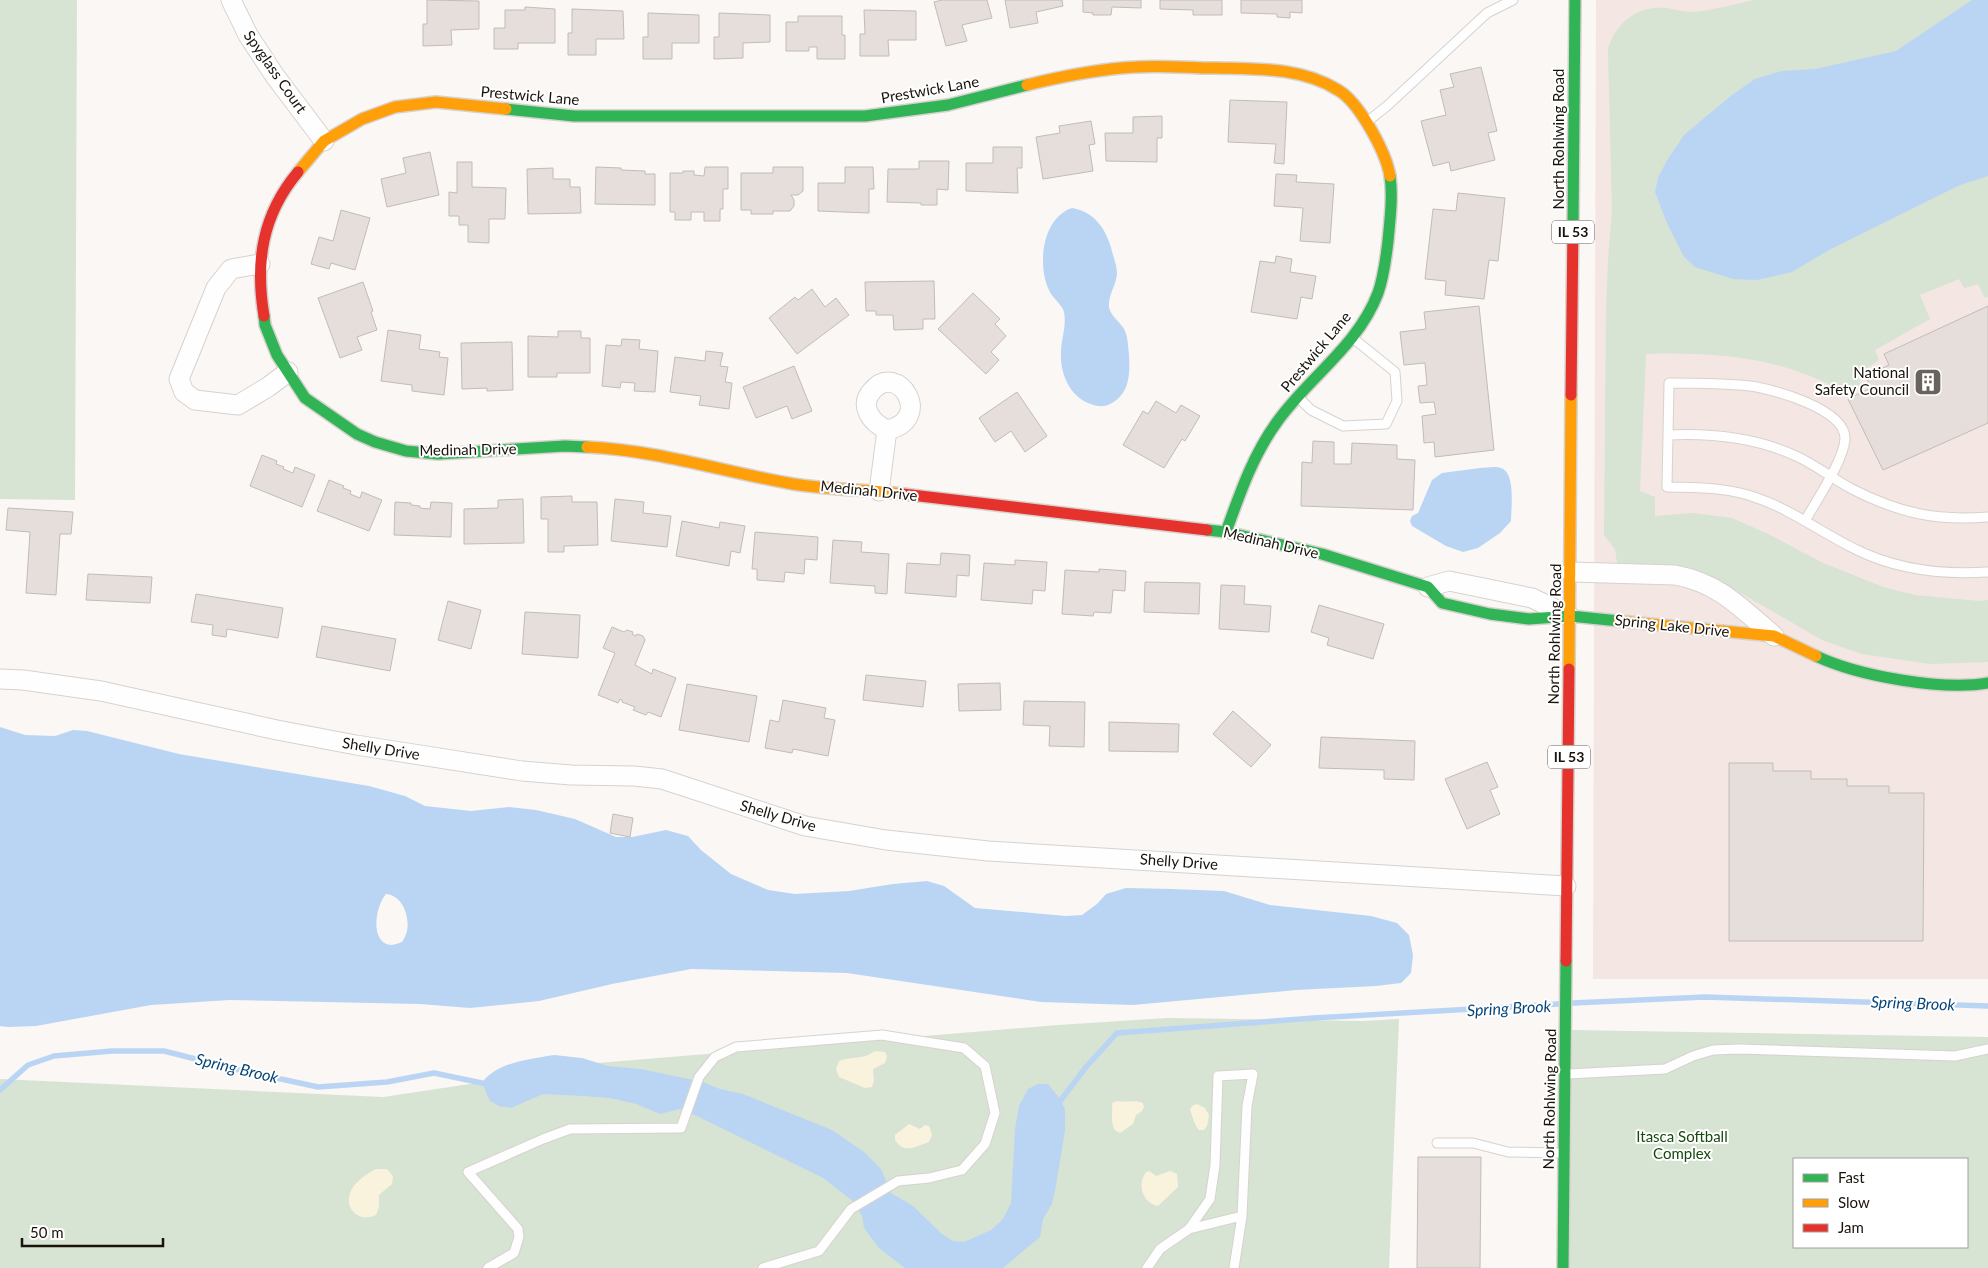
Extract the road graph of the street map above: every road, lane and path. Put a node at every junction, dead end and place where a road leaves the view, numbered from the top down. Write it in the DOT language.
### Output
graph roads {
  1 [pos="231,0"];
  2 [pos="1513,0"];
  3 [pos="1576,0"];
  4 [pos="1366,122"];
  5 [pos="324,141"];
  6 [pos="260,264"];
  7 [pos="1351,337"];
  8 [pos="288,372"];
  9 [pos="1298,397"];
  10 [pos="317,407"];
  11 [pos="886,430"];
  12 [pos="1668,435"];
  13 [pos="1830,475"];
  14 [pos="879,491"];
  15 [pos="1988,517"];
  16 [pos="1805,521"];
  17 [pos="1226,532"];
  18 [pos="1571,572"];
  19 [pos="1988,572"];
  20 [pos="1428,587"];
  21 [pos="1570,616"];
  22 [pos="1774,636"];
  23 [pos="0,678"];
  24 [pos="1988,683"];
  25 [pos="1566,886"];
  26 [pos="1988,1049"];
  27 [pos="1565,1074"];
  28 [pos="1437,1143"];
  29 [pos="1564,1153"];
  30 [pos="1242,1216"];
  31 [pos="1189,1229"];
  32 [pos="488,1268"];
  33 [pos="763,1268"];
  34 [pos="1147,1268"];
  35 [pos="1234,1268"];
  36 [pos="1563,1268"];
  1 -- 5 [label="street, Spyglass Court"];
  2 -- 4 [label="lane"];
  3 -- 18 [label="street, North Rohlwing Road / IL 53"];
  4 -- 5 [label="street, Prestwick Lane"];
  4 -- 7 [label="street, Prestwick Lane"];
  5 -- 6 [label="street, Prestwick Lane"];
  6 -- 8 [label="street, Prestwick Lane"];
  6 -- 8 [label="street"];
  7 -- 9 [label="street, Prestwick Lane"];
  7 -- 9 [label="lane"];
  8 -- 10 [label="street, Prestwick Lane"];
  9 -- 17 [label="street, Prestwick Lane"];
  10 -- 14 [label="street, Medinah Drive"];
  11 -- 14 [label="street"];
  12 -- 13 [label="lane"];
  12 -- 13 [label="lane"];
  12 -- 16 [label="lane"];
  13 -- 15 [label="lane"];
  13 -- 16 [label="lane"];
  14 -- 17 [label="street, Medinah Drive"];
  16 -- 19 [label="lane"];
  17 -- 20 [label="street, Medinah Drive"];
  18 -- 21 [label="street, North Rohlwing Road / IL 53"];
  18 -- 22 [label="street, Spring Lake Drive"];
  20 -- 21 [label="street, Medinah Drive"];
  21 -- 22 [label="street, Spring Lake Drive"];
  21 -- 25 [label="street, North Rohlwing Road / IL 53"];
  22 -- 24 [label="street, Spring Lake Drive"];
  23 -- 25 [label="street, Shelly Drive"];
  25 -- 27 [label="street, North Rohlwing Road / IL 53"];
  26 -- 27 [label="lane"];
  27 -- 29 [label="street, North Rohlwing Road / IL 53"];
  28 -- 29 [label="lane"];
  29 -- 36 [label="street, North Rohlwing Road / IL 53"];
  30 -- 31 [label="lane"];
  30 -- 31 [label="lane"];
  30 -- 35 [label="lane"];
  31 -- 34 [label="lane"];
  32 -- 33 [label="lane"];
}
